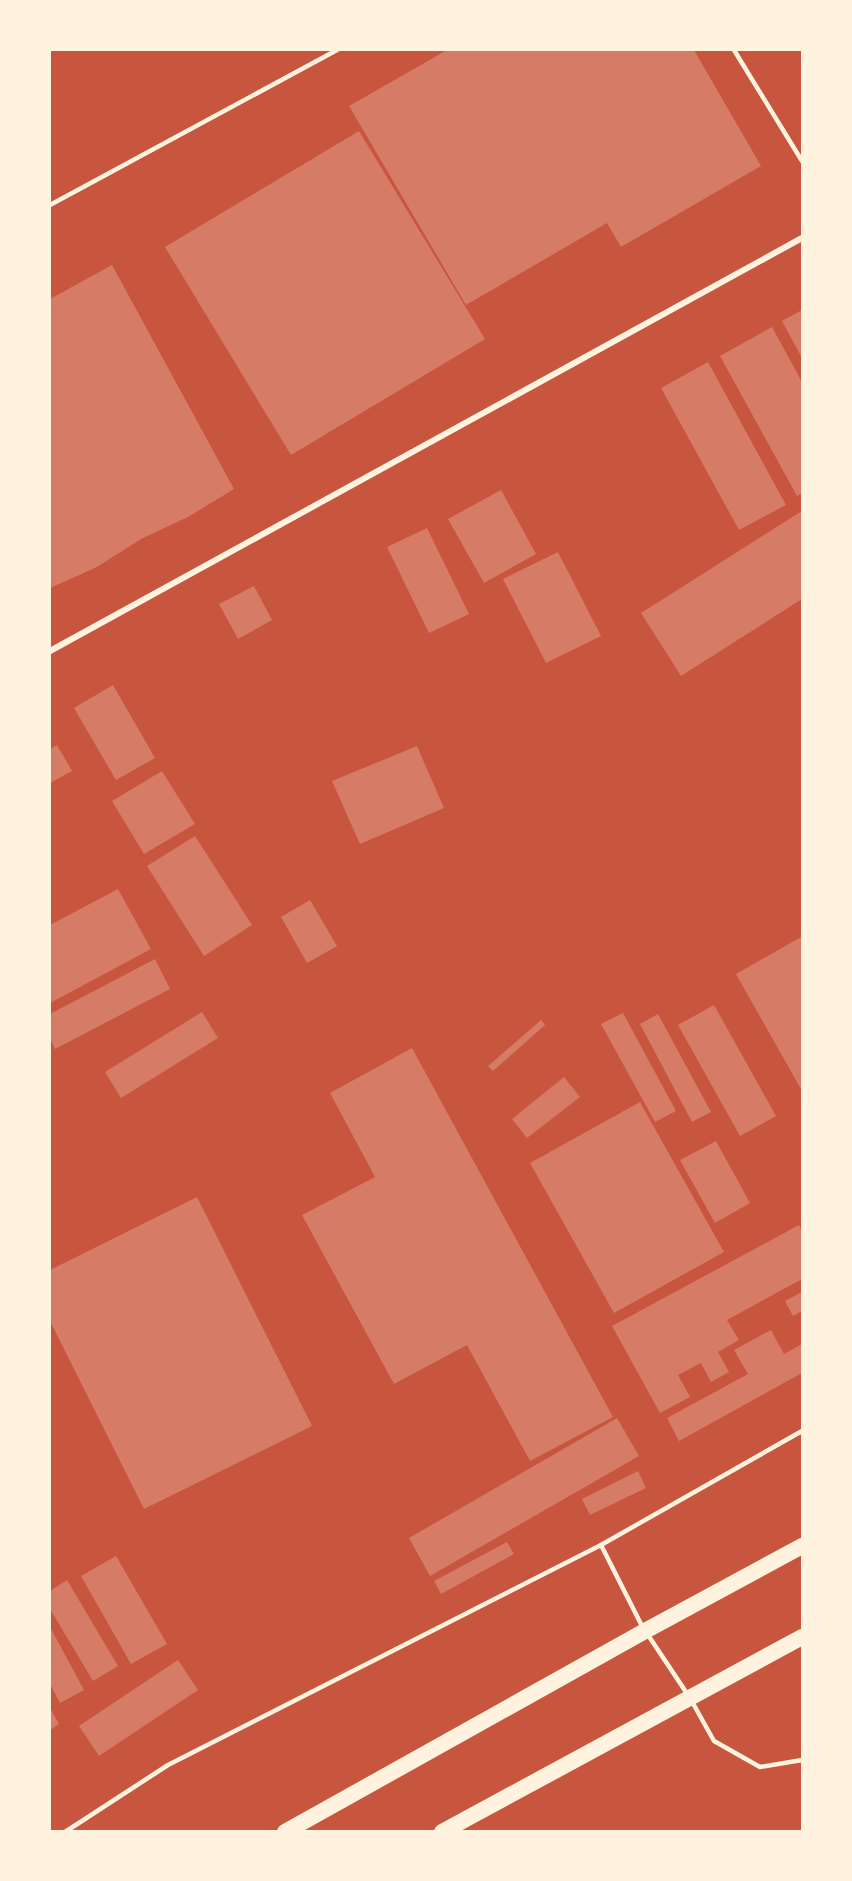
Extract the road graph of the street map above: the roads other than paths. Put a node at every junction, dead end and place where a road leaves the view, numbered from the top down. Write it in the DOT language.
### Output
graph roads {
  1 [pos="337,50"];
  2 [pos="734,50"];
  3 [pos="802,161"];
  4 [pos="50,205"];
  5 [pos="802,238"];
  6 [pos="50,651"];
  7 [pos="802,1431"];
  8 [pos="601,1545"];
  9 [pos="802,1546"];
  10 [pos="645,1631"];
  11 [pos="802,1637"];
  12 [pos="690,1698"];
  13 [pos="802,1760"];
  14 [pos="65,1832"];
  15 [pos="285,1832"];
  16 [pos="442,1832"];
  1 -- 4 [label="lane"];
  2 -- 3 [label="lane"];
  5 -- 6 [label="street"];
  7 -- 8 [label="lane"];
  8 -- 10 [label="lane"];
  8 -- 14 [label="lane"];
  9 -- 10 [label="highway"];
  10 -- 12 [label="lane"];
  10 -- 15 [label="highway"];
  11 -- 12 [label="highway"];
  12 -- 13 [label="lane"];
  12 -- 16 [label="highway"];
}
